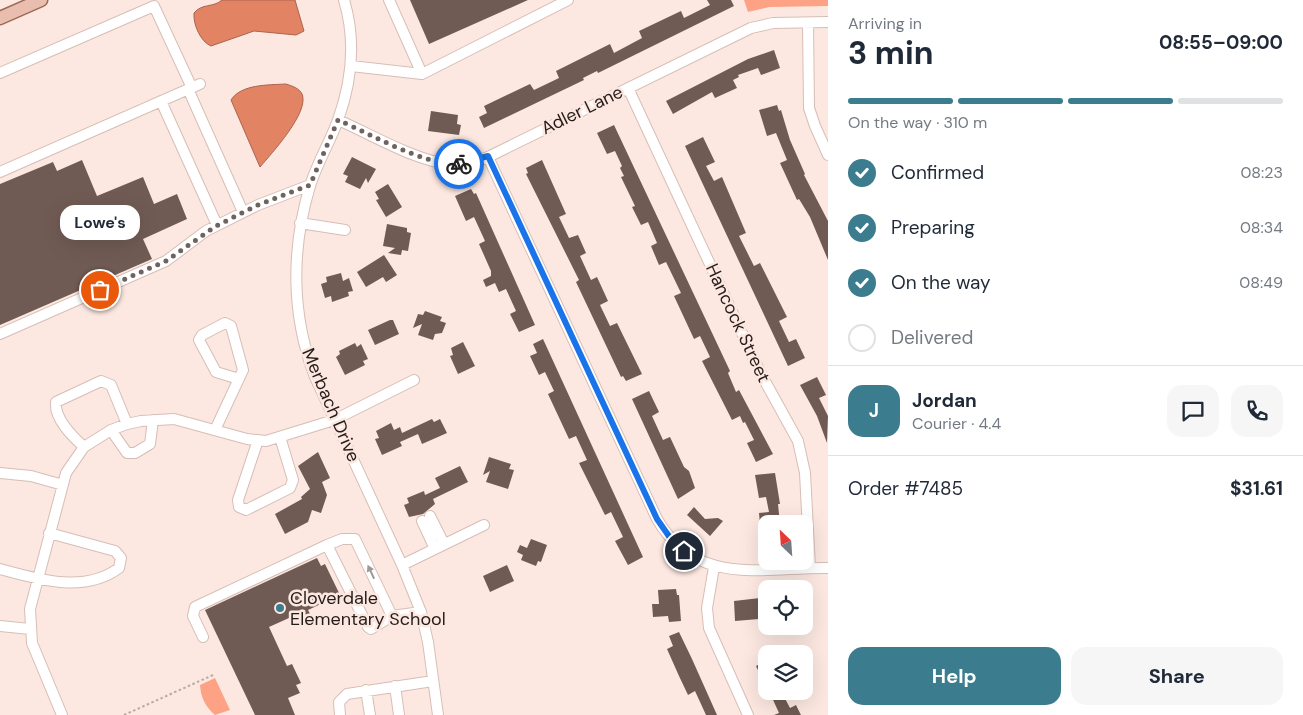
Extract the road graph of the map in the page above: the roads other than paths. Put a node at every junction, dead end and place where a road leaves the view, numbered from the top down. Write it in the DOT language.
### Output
graph roads {
  1 [pos="41,0"];
  2 [pos="344,0"];
  3 [pos="390,0"];
  4 [pos="568,0"];
  5 [pos="0,18"];
  6 [pos="828,22"];
  7 [pos="808,23"];
  8 [pos="351,66"];
  9 [pos="0,73"];
  10 [pos="422,74"];
  11 [pos="193,87"];
  12 [pos="628,88"];
  13 [pos="161,101"];
  14 [pos="338,120"];
  15 [pos="828,155"];
  16 [pos="488,156"];
  17 [pos="0,172"];
  18 [pos="310,185"];
  19 [pos="243,212"];
  20 [pos="300,222"];
  21 [pos="216,226"];
  22 [pos="345,230"];
  23 [pos="0,334"];
  24 [pos="239,379"];
  25 [pos="414,380"];
  26 [pos="153,420"];
  27 [pos="334,420"];
  28 [pos="127,424"];
  29 [pos="111,430"];
  30 [pos="214,430"];
  31 [pos="280,436"];
  32 [pos="258,440"];
  33 [pos="84,447"];
  34 [pos="0,473"];
  35 [pos="63,485"];
  36 [pos="807,515"];
  37 [pos="426,519"];
  38 [pos="484,525"];
  39 [pos="49,533"];
  40 [pos="327,545"];
  41 [pos="440,547"];
  42 [pos="402,565"];
  43 [pos="714,567"];
  44 [pos="813,568"];
  45 [pos="828,568"];
  46 [pos="0,569"];
  47 [pos="781,570"];
  48 [pos="37,579"];
  49 [pos="421,612"];
  50 [pos="392,616"];
  51 [pos="0,626"];
  52 [pos="30,629"];
  53 [pos="203,637"];
  54 [pos="433,681"];
  55 [pos="395,686"];
  56 [pos="366,690"];
  57 [pos="62,715"];
  58 [pos="340,715"];
  59 [pos="370,715"];
  60 [pos="399,715"];
  61 [pos="438,715"];
  62 [pos="748,715"];
  1 -- 5 [label="main road"];
  2 -- 8 [label="street, Merbach Drive"];
  3 -- 10 [label="street"];
  4 -- 10 [label="street"];
  6 -- 7 [label="street, Adler Lane"];
  7 -- 12 [label="street, Adler Lane"];
  7 -- 15 [label="street"];
  8 -- 10 [label="street"];
  8 -- 14 [label="street, Merbach Drive"];
  9 -- 11 [label="street"];
  11 -- 13 [label="street"];
  11 -- 19 [label="street"];
  12 -- 16 [label="street, Adler Lane"];
  12 -- 36 [label="street, Hancock Street"];
  13 -- 17 [label="street"];
  13 -- 21 [label="street"];
  14 -- 16 [label="street, Adler Lane"];
  14 -- 18 [label="street, Merbach Drive"];
  16 -- 43 [label="street"];
  18 -- 19 [label="street"];
  18 -- 20 [label="street, Merbach Drive"];
  19 -- 21 [label="street"];
  20 -- 22 [label="street"];
  20 -- 27 [label="street, Merbach Drive"];
  21 -- 23 [label="street"];
  24 -- 24 [label="street"];
  24 -- 30 [label="street"];
  25 -- 27 [label="street"];
  26 -- 28 [label="street"];
  26 -- 29 [label="street"];
  26 -- 30 [label="street"];
  27 -- 31 [label="street"];
  27 -- 42 [label="street, Merbach Drive"];
  28 -- 29 [label="street"];
  28 -- 33 [label="street"];
  29 -- 33 [label="street"];
  30 -- 32 [label="street"];
  31 -- 32 [label="street"];
  31 -- 32 [label="street"];
  33 -- 35 [label="street"];
  34 -- 35 [label="street"];
  35 -- 39 [label="street"];
  37 -- 41 [label="street"];
  38 -- 41 [label="street"];
  39 -- 48 [label="street"];
  39 -- 48 [label="street"];
  50 -- 40 [label="street, one-way"];
  40 -- 50 [label="street"];
  40 -- 53 [label="street"];
  41 -- 42 [label="street"];
  42 -- 49 [label="street, Merbach Drive"];
  43 -- 47 [label="street"];
  43 -- 62 [label="street"];
  44 -- 45 [label="street"];
  46 -- 48 [label="street"];
  48 -- 52 [label="street"];
  49 -- 50 [label="street"];
  49 -- 54 [label="street, Merbach Drive"];
  51 -- 52 [label="street"];
  52 -- 57 [label="street"];
  54 -- 55 [label="street"];
  54 -- 61 [label="street, Merbach Drive"];
  55 -- 56 [label="street"];
  55 -- 60 [label="street"];
  56 -- 58 [label="street"];
  56 -- 59 [label="street"];
}
